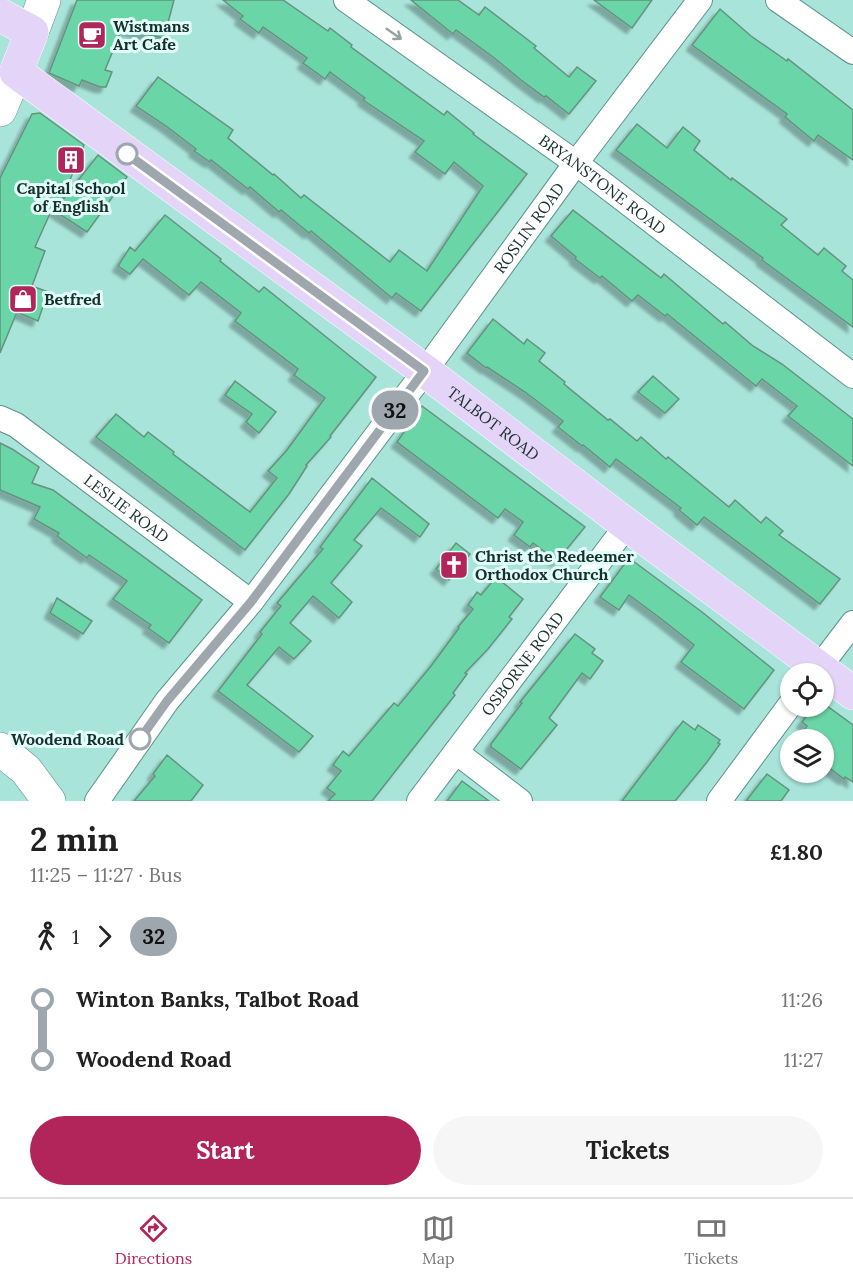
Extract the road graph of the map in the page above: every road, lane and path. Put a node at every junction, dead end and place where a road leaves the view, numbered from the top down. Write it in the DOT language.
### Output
graph roads {
  1 [pos="44,0"];
  2 [pos="346,0"];
  3 [pos="700,0"];
  4 [pos="778,0"];
  5 [pos="0,15"];
  6 [pos="32,32"];
  7 [pos="853,52"];
  8 [pos="16,72"];
  9 [pos="0,110"];
  10 [pos="576,163"];
  11 [pos="424,371"];
  12 [pos="853,376"];
  13 [pos="0,418"];
  14 [pos="627,525"];
  15 [pos="251,602"];
  16 [pos="853,623"];
  17 [pos="807,663"];
  18 [pos="822,663"];
  19 [pos="834,681"];
  20 [pos="853,693"];
  21 [pos="781,717"];
  22 [pos="0,749"];
  23 [pos="456,752"];
  24 [pos="49,801"];
  25 [pos="98,801"];
  26 [pos="419,801"];
  27 [pos="520,801"];
  28 [pos="719,801"];
  1 -- 6 [label="street"];
  2 -- 10 [label="street, BRYANSTONE ROAD, one-way"];
  3 -- 10 [label="street, ROSLIN ROAD"];
  4 -- 7 [label="street"];
  5 -- 6 [label="main road"];
  6 -- 8 [label="main road"];
  8 -- 9 [label="street"];
  8 -- 11 [label="main road, TALBOT ROAD"];
  10 -- 11 [label="street, ROSLIN ROAD"];
  10 -- 12 [label="street, BRYANSTONE ROAD"];
  11 -- 14 [label="main road, TALBOT ROAD"];
  11 -- 15 [label="street"];
  13 -- 15 [label="street, LESLIE ROAD"];
  14 -- 17 [label="main road, TALBOT ROAD"];
  14 -- 23 [label="street, OSBORNE ROAD"];
  15 -- 25 [label="street"];
  16 -- 18 [label="street"];
  19 -- 20 [label="main road, TALBOT ROAD"];
  21 -- 28 [label="street"];
  22 -- 24 [label="street"];
  23 -- 26 [label="street, OSBORNE ROAD"];
  23 -- 27 [label="street"];
}
